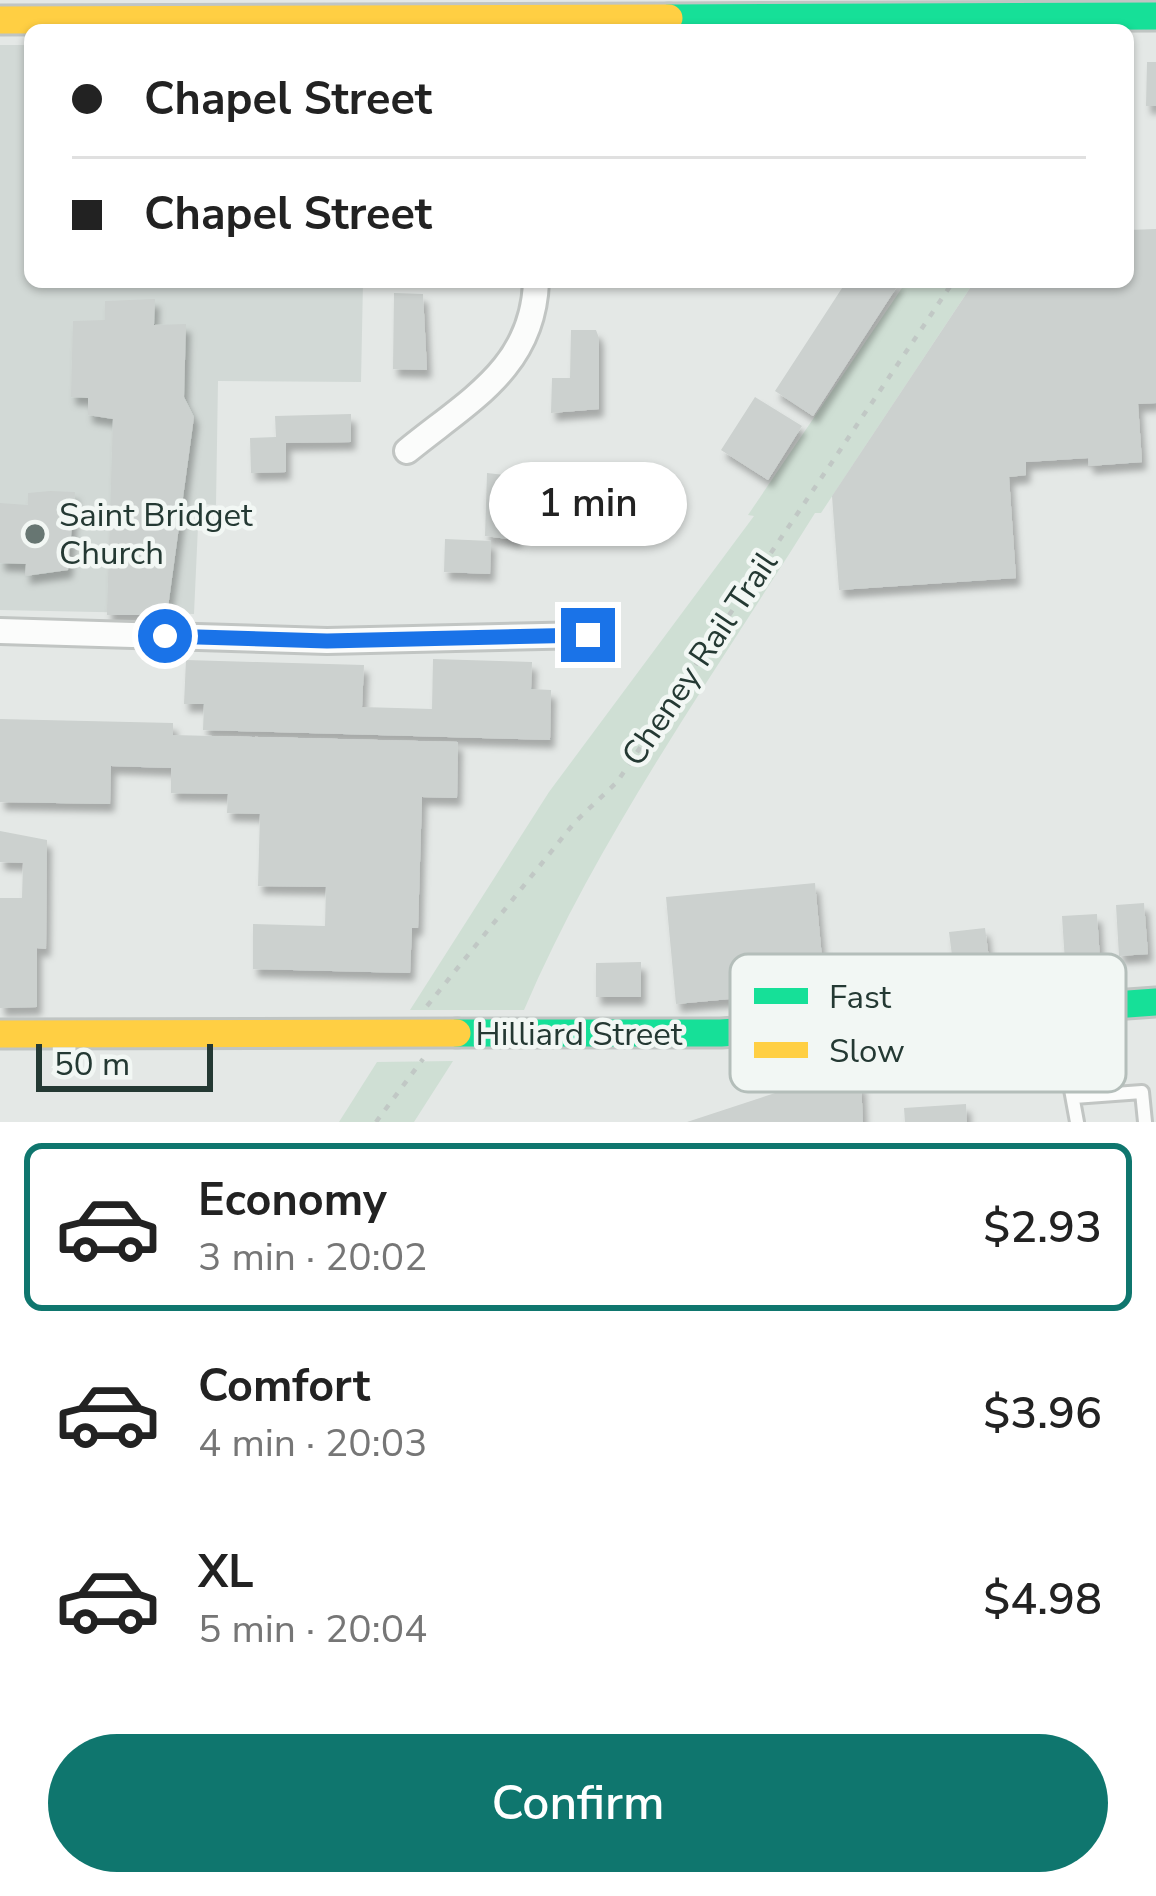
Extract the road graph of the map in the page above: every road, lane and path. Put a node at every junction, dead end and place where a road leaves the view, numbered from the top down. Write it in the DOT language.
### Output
graph roads {
  1 [pos="1062,8"];
  2 [pos="729,9"];
  3 [pos="384,10"];
  4 [pos="1156,16"];
  5 [pos="0,20"];
  6 [pos="552,24"];
  7 [pos="535,288"];
  8 [pos="949,288"];
  9 [pos="406,451"];
  10 [pos="0,631"];
  11 [pos="588,635"];
  12 [pos="1156,1002"];
  13 [pos="1126,1005"];
  14 [pos="427,1017"];
  15 [pos="730,1032"];
  16 [pos="0,1034"];
  17 [pos="424,1058"];
  18 [pos="1073,1092"];
  19 [pos="1074,1096"];
  20 [pos="376,1122"];
  21 [pos="1077,1122"];
  22 [pos="1145,1122"];
  1 -- 2 [label="street"];
  1 -- 4 [label="street"];
  2 -- 6 [label="street"];
  3 -- 5 [label="street"];
  3 -- 6 [label="street"];
  7 -- 9 [label="street"];
  8 -- 14 [label="path, Cheney Rail Trail"];
  10 -- 11 [label="street"];
  12 -- 13 [label="street, Hilliard Street"];
  15 -- 16 [label="street, Hilliard Street"];
  17 -- 20 [label="path"];
  18 -- 19 [label="lane"];
  19 -- 21 [label="lane"];
  19 -- 22 [label="lane"];
}
